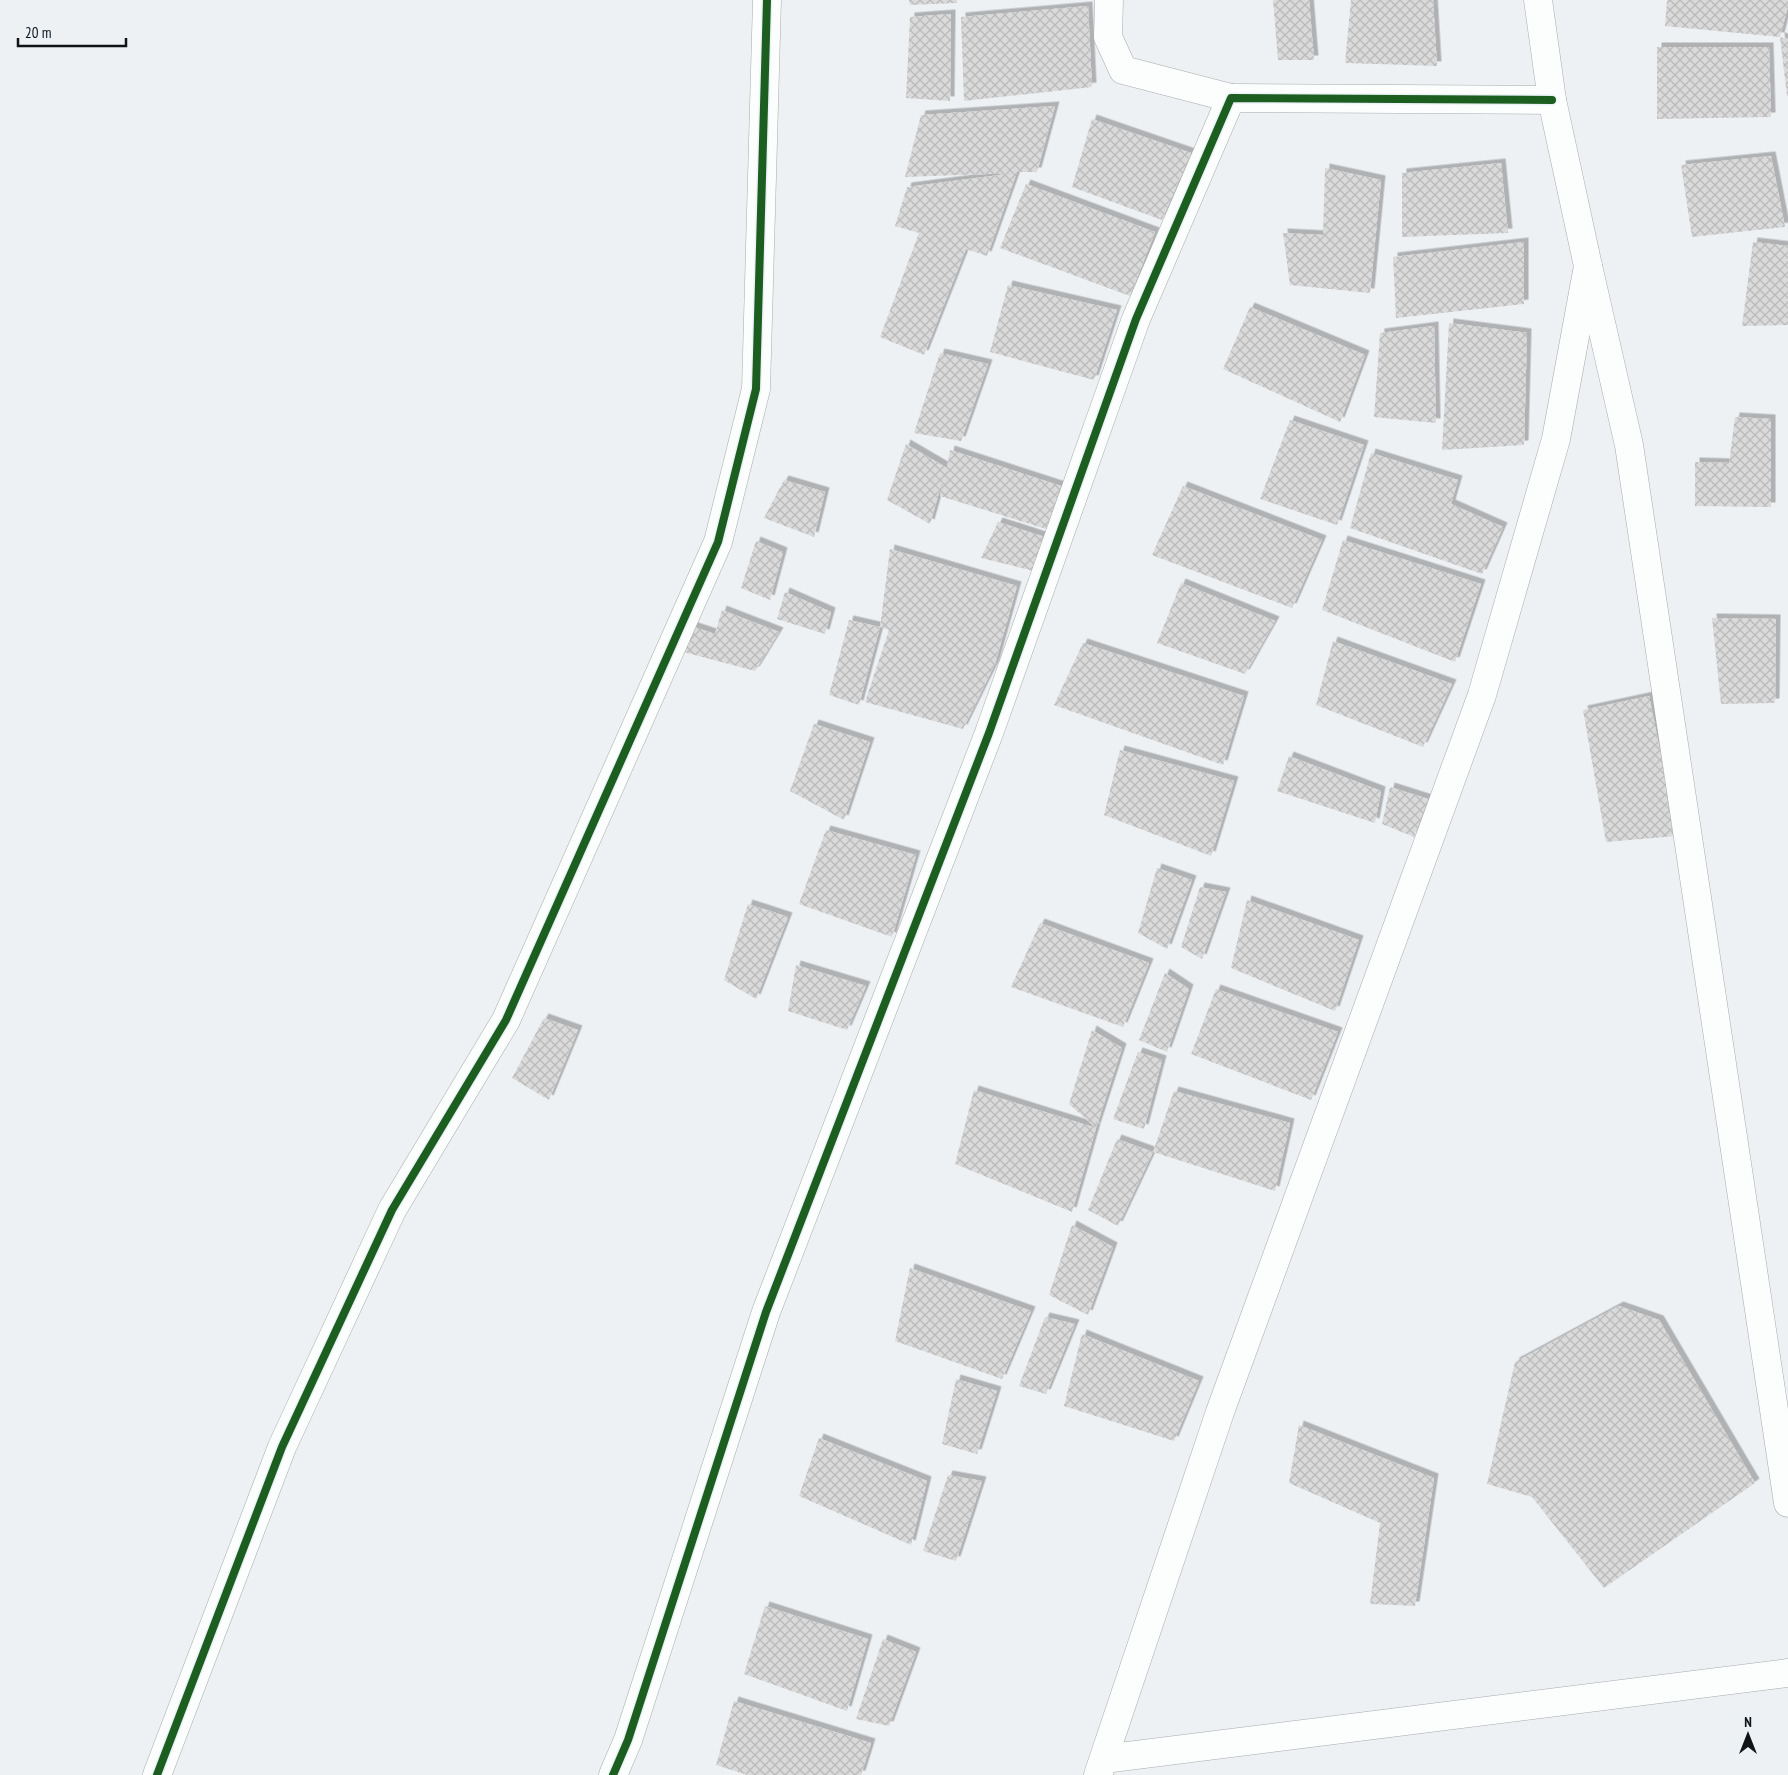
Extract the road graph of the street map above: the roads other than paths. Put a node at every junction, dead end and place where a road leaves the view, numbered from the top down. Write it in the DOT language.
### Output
graph roads {
  1 [pos="767,0"];
  2 [pos="1109,0"];
  3 [pos="1538,0"];
  4 [pos="1231,98"];
  5 [pos="1552,100"];
  6 [pos="1588,266"];
  7 [pos="1788,1503"];
  8 [pos="1788,1673"];
  9 [pos="1101,1767"];
  10 [pos="157,1775"];
  11 [pos="613,1775"];
  1 -- 10 [label="street"];
  2 -- 4 [label="street"];
  3 -- 5 [label="street"];
  4 -- 5 [label="street"];
  4 -- 11 [label="street"];
  5 -- 6 [label="street"];
  6 -- 7 [label="street"];
  6 -- 9 [label="street"];
  8 -- 9 [label="street"];
}
